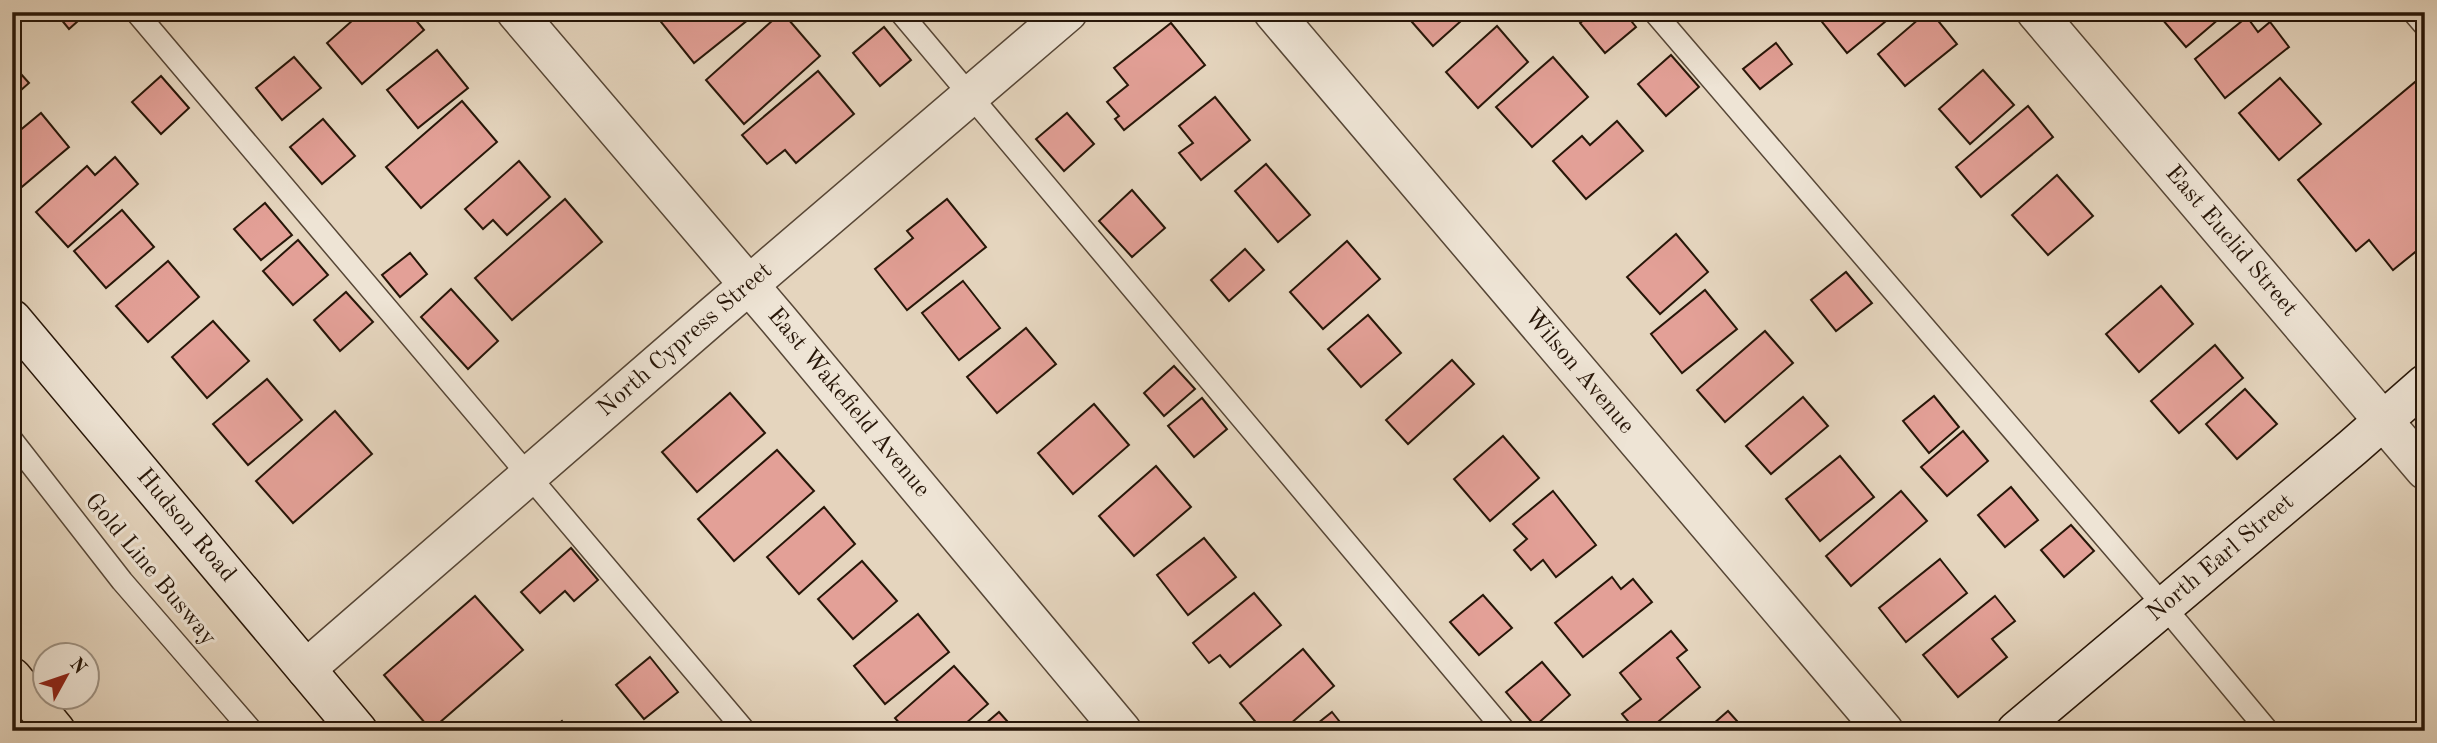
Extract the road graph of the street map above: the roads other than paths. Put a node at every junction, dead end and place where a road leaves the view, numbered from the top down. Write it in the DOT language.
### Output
graph roads {
  1 [pos="136,12"];
  2 [pos="516,12"];
  3 [pos="900,12"];
  4 [pos="1068,12"];
  5 [pos="1273,12"];
  6 [pos="1654,12"];
  7 [pos="2036,12"];
  8 [pos="2413,12"];
  9 [pos="2425,26"];
  10 [pos="971,96"];
  11 [pos="749,285"];
  12 [pos="12,319"];
  13 [pos="2425,384"];
  14 [pos="2383,421"];
  15 [pos="12,440"];
  16 [pos="2425,470"];
  17 [pos="527,476"];
  18 [pos="2163,605"];
  19 [pos="306,670"];
  20 [pos="12,677"];
  21 [pos="56,731"];
  22 [pos="251,731"];
  23 [pos="358,731"];
  24 [pos="745,731"];
  25 [pos="1122,731"];
  26 [pos="1505,731"];
  27 [pos="1884,731"];
  28 [pos="2016,731"];
  29 [pos="2268,731"];
  1 -- 17 [label="lane"];
  2 -- 11 [label="street, East Wakefield Avenue"];
  3 -- 10 [label="lane"];
  4 -- 10 [label="street, North Cypress Street"];
  5 -- 27 [label="street, Wilson Avenue"];
  6 -- 18 [label="lane"];
  7 -- 14 [label="street, East Euclid Street"];
  8 -- 9 [label="lane"];
  10 -- 11 [label="street, North Cypress Street"];
  10 -- 26 [label="lane"];
  11 -- 17 [label="street, North Cypress Street"];
  11 -- 25 [label="street, East Wakefield Avenue"];
  12 -- 19 [label="street, Hudson Road"];
  13 -- 14 [label="street, North Earl Street"];
  14 -- 16 [label="street, East Euclid Street"];
  14 -- 18 [label="street, North Earl Street"];
  15 -- 22 [label="lane, Gold Line Busway"];
  17 -- 19 [label="street, North Cypress Street"];
  17 -- 24 [label="lane"];
  18 -- 28 [label="street, North Earl Street"];
  18 -- 29 [label="lane"];
  19 -- 23 [label="street, Hudson Road"];
  20 -- 21 [label="highway"];
}
